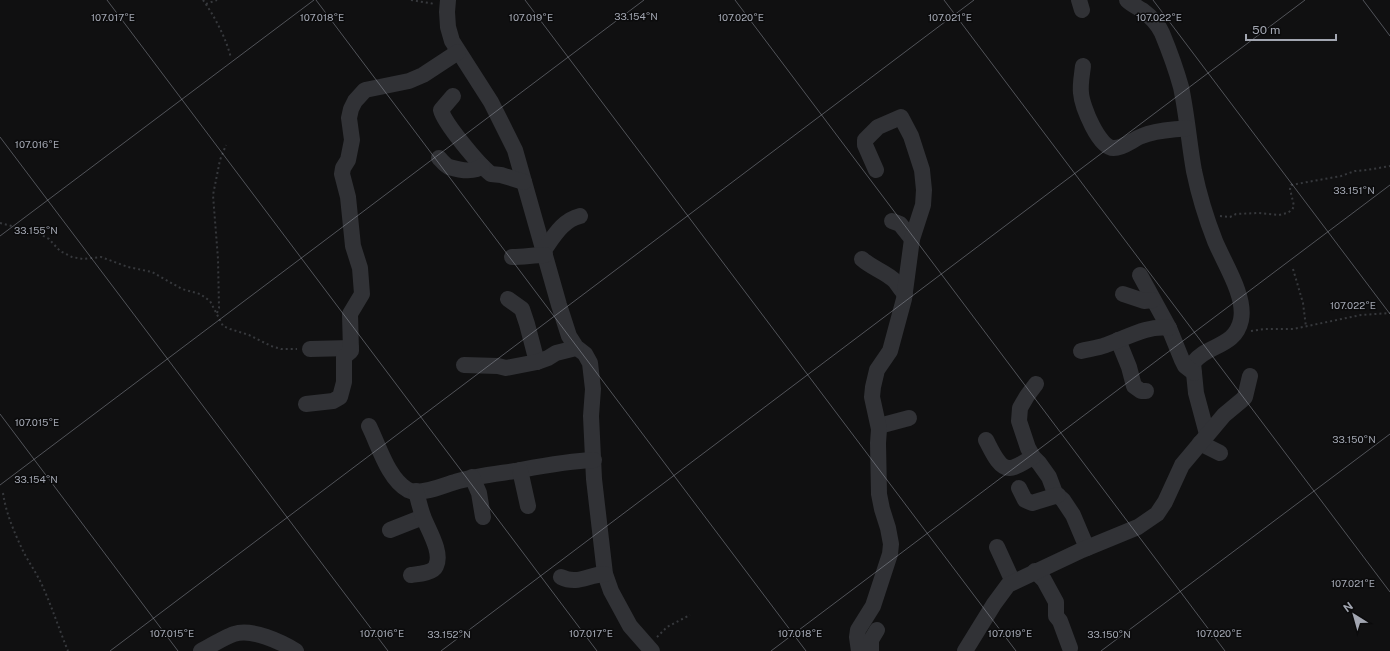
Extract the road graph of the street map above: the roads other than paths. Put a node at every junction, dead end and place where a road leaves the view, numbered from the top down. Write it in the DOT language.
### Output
graph roads {
  1 [pos="1127,0"];
  2 [pos="448,3"];
  3 [pos="458,52"];
  4 [pos="1083,66"];
  5 [pos="453,96"];
  6 [pos="1187,128"];
  7 [pos="439,158"];
  8 [pos="482,166"];
  9 [pos="876,170"];
  10 [pos="524,182"];
  11 [pos="580,216"];
  12 [pos="892,220"];
  13 [pos="912,239"];
  14 [pos="544,252"];
  15 [pos="512,257"];
  16 [pos="862,259"];
  17 [pos="1140,275"];
  18 [pos="905,294"];
  19 [pos="1123,294"];
  20 [pos="508,299"];
  21 [pos="1154,300"];
  22 [pos="1169,328"];
  23 [pos="1118,340"];
  24 [pos="351,348"];
  25 [pos="576,348"];
  26 [pos="310,349"];
  27 [pos="1080,351"];
  28 [pos="537,362"];
  29 [pos="464,365"];
  30 [pos="1194,373"];
  31 [pos="1250,376"];
  32 [pos="1036,384"];
  33 [pos="1146,391"];
  34 [pos="306,404"];
  35 [pos="909,418"];
  36 [pos="369,426"];
  37 [pos="879,426"];
  38 [pos="1203,439"];
  39 [pos="986,440"];
  40 [pos="1220,453"];
  41 [pos="1033,457"];
  42 [pos="594,460"];
  43 [pos="520,470"];
  44 [pos="472,477"];
  45 [pos="1019,488"];
  46 [pos="416,492"];
  47 [pos="1058,495"];
  48 [pos="528,506"];
  49 [pos="423,517"];
  50 [pos="483,517"];
  51 [pos="390,530"];
  52 [pos="998,547"];
  53 [pos="1087,548"];
  54 [pos="1035,571"];
  55 [pos="605,574"];
  56 [pos="411,575"];
  57 [pos="561,577"];
  58 [pos="1013,582"];
  59 [pos="877,630"];
  60 [pos="1070,648"];
  61 [pos="649,649"];
  62 [pos="201,651"];
  63 [pos="296,651"];
  64 [pos="859,651"];
  65 [pos="872,651"];
  66 [pos="965,651"];
  1 -- 6 [label="street"];
  2 -- 3 [label="street"];
  3 -- 10 [label="street"];
  3 -- 24 [label="street"];
  4 -- 6 [label="street"];
  5 -- 8 [label="street"];
  6 -- 30 [label="street"];
  7 -- 8 [label="street"];
  8 -- 10 [label="street"];
  9 -- 13 [label="street"];
  10 -- 14 [label="street"];
  11 -- 14 [label="street"];
  12 -- 13 [label="street"];
  13 -- 18 [label="street"];
  14 -- 15 [label="street"];
  14 -- 25 [label="street"];
  16 -- 18 [label="street"];
  17 -- 21 [label="street"];
  18 -- 37 [label="street"];
  19 -- 21 [label="street"];
  20 -- 28 [label="street"];
  21 -- 22 [label="street"];
  22 -- 23 [label="street"];
  22 -- 30 [label="street"];
  23 -- 27 [label="street"];
  23 -- 33 [label="street"];
  24 -- 26 [label="street"];
  24 -- 34 [label="street"];
  25 -- 28 [label="street"];
  25 -- 42 [label="street"];
  28 -- 29 [label="street"];
  30 -- 38 [label="street"];
  31 -- 38 [label="street"];
  32 -- 41 [label="street"];
  35 -- 37 [label="street"];
  36 -- 46 [label="street"];
  37 -- 64 [label="street"];
  38 -- 40 [label="street"];
  38 -- 53 [label="street"];
  39 -- 41 [label="street"];
  41 -- 47 [label="street"];
  42 -- 43 [label="street"];
  42 -- 55 [label="street"];
  43 -- 44 [label="street"];
  43 -- 48 [label="street"];
  44 -- 46 [label="street"];
  44 -- 50 [label="street"];
  45 -- 47 [label="street"];
  46 -- 49 [label="street"];
  47 -- 53 [label="street"];
  49 -- 51 [label="street"];
  49 -- 56 [label="street"];
  52 -- 58 [label="street"];
  53 -- 54 [label="street"];
  54 -- 58 [label="street"];
  54 -- 60 [label="street"];
  55 -- 57 [label="street"];
  55 -- 61 [label="street"];
  58 -- 66 [label="street"];
  59 -- 65 [label="street"];
  62 -- 63 [label="street"];
}
